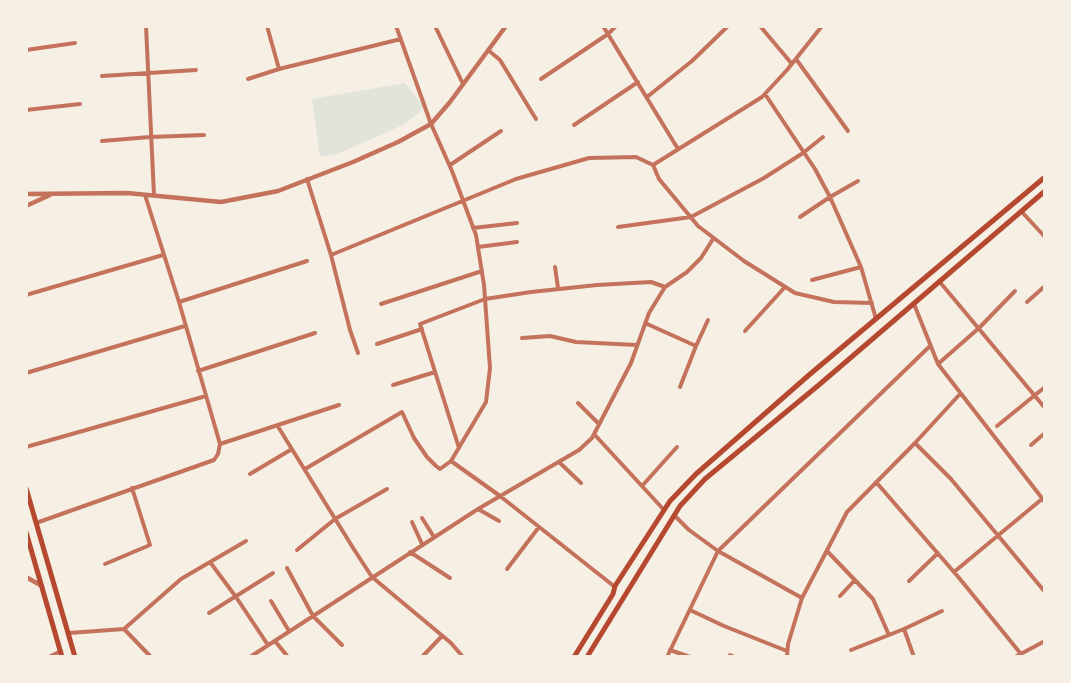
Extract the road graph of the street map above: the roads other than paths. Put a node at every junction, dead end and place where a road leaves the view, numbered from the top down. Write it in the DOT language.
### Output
graph roads {
  1 [pos="146,26"];
  2 [pos="267,26"];
  3 [pos="396,26"];
  4 [pos="435,26"];
  5 [pos="506,26"];
  6 [pos="603,26"];
  7 [pos="616,26"];
  8 [pos="728,26"];
  9 [pos="760,26"];
  10 [pos="822,26"];
  11 [pos="608,34"];
  12 [pos="401,39"];
  13 [pos="75,43"];
  14 [pos="26,50"];
  15 [pos="488,50"];
  16 [pos="796,59"];
  17 [pos="792,64"];
  18 [pos="278,69"];
  19 [pos="196,70"];
  20 [pos="149,73"];
  21 [pos="102,76"];
  22 [pos="248,79"];
  23 [pos="541,79"];
  24 [pos="638,82"];
  25 [pos="463,84"];
  26 [pos="765,94"];
  27 [pos="647,96"];
  28 [pos="80,104"];
  29 [pos="26,110"];
  30 [pos="536,119"];
  31 [pos="431,124"];
  32 [pos="574,125"];
  33 [pos="502,131"];
  34 [pos="848,131"];
  35 [pos="204,135"];
  36 [pos="150,136"];
  37 [pos="823,137"];
  38 [pos="102,141"];
  39 [pos="678,149"];
  40 [pos="803,153"];
  41 [pos="450,165"];
  42 [pos="653,165"];
  43 [pos="1045,177"];
  44 [pos="307,179"];
  45 [pos="858,181"];
  46 [pos="1045,191"];
  47 [pos="26,194"];
  48 [pos="51,194"];
  49 [pos="145,195"];
  50 [pos="154,195"];
  51 [pos="830,197"];
  52 [pos="464,201"];
  53 [pos="26,206"];
  54 [pos="1021,211"];
  55 [pos="691,217"];
  56 [pos="800,217"];
  57 [pos="517,223"];
  58 [pos="618,227"];
  59 [pos="474,228"];
  60 [pos="1045,237"];
  61 [pos="713,239"];
  62 [pos="517,242"];
  63 [pos="478,247"];
  64 [pos="163,255"];
  65 [pos="331,255"];
  66 [pos="307,261"];
  67 [pos="555,267"];
  68 [pos="861,267"];
  69 [pos="482,271"];
  70 [pos="812,280"];
  71 [pos="939,281"];
  72 [pos="1045,286"];
  73 [pos="665,287"];
  74 [pos="785,287"];
  75 [pos="558,288"];
  76 [pos="1015,291"];
  77 [pos="26,295"];
  78 [pos="485,300"];
  79 [pos="179,302"];
  80 [pos="1027,302"];
  81 [pos="872,303"];
  82 [pos="381,304"];
  83 [pos="914,304"];
  84 [pos="876,319"];
  85 [pos="708,320"];
  86 [pos="645,323"];
  87 [pos="185,326"];
  88 [pos="979,328"];
  89 [pos="422,329"];
  90 [pos="745,331"];
  91 [pos="315,333"];
  92 [pos="522,338"];
  93 [pos="376,344"];
  94 [pos="637,345"];
  95 [pos="696,346"];
  96 [pos="930,346"];
  97 [pos="358,353"];
  98 [pos="938,364"];
  99 [pos="198,371"];
  100 [pos="435,372"];
  101 [pos="26,373"];
  102 [pos="393,384"];
  103 [pos="680,387"];
  104 [pos="1045,387"];
  105 [pos="960,394"];
  106 [pos="206,396"];
  107 [pos="1035,396"];
  108 [pos="578,403"];
  109 [pos="339,405"];
  110 [pos="1045,408"];
  111 [pos="599,424"];
  112 [pos="277,426"];
  113 [pos="997,426"];
  114 [pos="1045,433"];
  115 [pos="594,434"];
  116 [pos="915,443"];
  117 [pos="220,444"];
  118 [pos="1031,445"];
  119 [pos="26,447"];
  120 [pos="677,447"];
  121 [pos="459,448"];
  122 [pos="292,449"];
  123 [pos="451,461"];
  124 [pos="559,462"];
  125 [pos="305,469"];
  126 [pos="250,474"];
  127 [pos="876,482"];
  128 [pos="581,483"];
  129 [pos="642,486"];
  130 [pos="26,488"];
  131 [pos="132,488"];
  132 [pos="387,489"];
  133 [pos="500,496"];
  134 [pos="1044,500"];
  135 [pos="478,509"];
  136 [pos="664,510"];
  137 [pos="674,515"];
  138 [pos="422,518"];
  139 [pos="335,519"];
  140 [pos="498,521"];
  141 [pos="36,522"];
  142 [pos="412,522"];
  143 [pos="539,526"];
  144 [pos="26,532"];
  145 [pos="998,535"];
  146 [pos="434,537"];
  147 [pos="246,541"];
  148 [pos="422,544"];
  149 [pos="28,549"];
  150 [pos="297,550"];
  151 [pos="718,551"];
  152 [pos="827,551"];
  153 [pos="410,552"];
  154 [pos="938,553"];
  155 [pos="210,562"];
  156 [pos="105,564"];
  157 [pos="287,568"];
  158 [pos="507,570"];
  159 [pos="954,572"];
  160 [pos="273,573"];
  161 [pos="372,577"];
  162 [pos="26,578"];
  163 [pos="450,578"];
  164 [pos="855,580"];
  165 [pos="909,582"];
  166 [pos="42,586"];
  167 [pos="615,587"];
  168 [pos="1045,592"];
  169 [pos="840,596"];
  170 [pos="236,597"];
  171 [pos="802,598"];
  172 [pos="271,601"];
  173 [pos="690,610"];
  174 [pos="942,611"];
  175 [pos="209,613"];
  176 [pos="313,616"];
  177 [pos="124,629"];
  178 [pos="904,630"];
  179 [pos="289,631"];
  180 [pos="69,634"];
  181 [pos="889,635"];
  182 [pos="442,636"];
  183 [pos="275,641"];
  184 [pos="1045,641"];
  185 [pos="268,645"];
  186 [pos="342,645"];
  187 [pos="670,650"];
  188 [pos="852,650"];
  189 [pos="787,652"];
  190 [pos="61,654"];
  191 [pos="1021,654"];
  192 [pos="49,657"];
  193 [pos="75,657"];
  194 [pos="151,657"];
  195 [pos="250,657"];
  196 [pos="288,657"];
  197 [pos="422,657"];
  198 [pos="463,657"];
  199 [pos="574,657"];
  200 [pos="587,657"];
  201 [pos="667,657"];
  202 [pos="690,657"];
  203 [pos="787,657"];
  204 [pos="914,657"];
  205 [pos="1015,657"];
  1 -- 20 [label="street"];
  2 -- 18 [label="street"];
  3 -- 12 [label="street"];
  4 -- 25 [label="street"];
  5 -- 15 [label="street"];
  6 -- 11 [label="street"];
  7 -- 11 [label="street"];
  8 -- 27 [label="street"];
  9 -- 17 [label="street"];
  10 -- 16 [label="street"];
  11 -- 23 [label="street"];
  11 -- 24 [label="street"];
  12 -- 18 [label="street"];
  12 -- 31 [label="street"];
  13 -- 14 [label="street"];
  15 -- 25 [label="street"];
  15 -- 30 [label="street"];
  16 -- 17 [label="street"];
  16 -- 34 [label="street"];
  17 -- 26 [label="street"];
  18 -- 22 [label="street"];
  19 -- 20 [label="street"];
  20 -- 21 [label="street"];
  20 -- 36 [label="street"];
  24 -- 27 [label="street"];
  24 -- 32 [label="street"];
  25 -- 31 [label="street"];
  26 -- 39 [label="street"];
  26 -- 40 [label="street"];
  27 -- 39 [label="street"];
  28 -- 29 [label="street"];
  31 -- 41 [label="street"];
  31 -- 44 [label="street"];
  33 -- 41 [label="street"];
  35 -- 36 [label="street"];
  36 -- 38 [label="street"];
  36 -- 50 [label="street"];
  37 -- 40 [label="street"];
  39 -- 42 [label="street"];
  40 -- 51 [label="street"];
  40 -- 55 [label="street"];
  41 -- 52 [label="street"];
  42 -- 52 [label="street"];
  42 -- 55 [label="street"];
  43 -- 84 [label="main road"];
  44 -- 50 [label="street"];
  44 -- 65 [label="street"];
  45 -- 51 [label="street"];
  46 -- 54 [label="main road"];
  47 -- 48 [label="street"];
  48 -- 49 [label="street"];
  48 -- 53 [label="street"];
  49 -- 50 [label="street"];
  49 -- 64 [label="street"];
  51 -- 56 [label="street"];
  51 -- 68 [label="street"];
  52 -- 59 [label="street"];
  52 -- 65 [label="street"];
  54 -- 60 [label="street"];
  54 -- 71 [label="main road"];
  55 -- 58 [label="street"];
  55 -- 61 [label="street"];
  57 -- 59 [label="street"];
  59 -- 63 [label="street"];
  61 -- 73 [label="street"];
  61 -- 74 [label="street"];
  62 -- 63 [label="street"];
  63 -- 69 [label="street"];
  64 -- 77 [label="street"];
  64 -- 79 [label="street"];
  65 -- 97 [label="street"];
  66 -- 79 [label="street"];
  67 -- 75 [label="street"];
  68 -- 70 [label="street"];
  68 -- 81 [label="street"];
  69 -- 78 [label="street"];
  69 -- 82 [label="street"];
  71 -- 83 [label="main road"];
  71 -- 88 [label="street"];
  72 -- 80 [label="street"];
  73 -- 75 [label="street"];
  73 -- 86 [label="street"];
  74 -- 81 [label="street"];
  74 -- 90 [label="street"];
  75 -- 78 [label="street"];
  76 -- 88 [label="street"];
  78 -- 89 [label="street"];
  78 -- 121 [label="street"];
  79 -- 87 [label="street"];
  81 -- 84 [label="street"];
  83 -- 96 [label="street"];
  83 -- 137 [label="main road"];
  84 -- 136 [label="main road"];
  85 -- 95 [label="street"];
  86 -- 94 [label="street"];
  86 -- 95 [label="street"];
  87 -- 99 [label="street"];
  87 -- 101 [label="street"];
  88 -- 98 [label="street"];
  88 -- 107 [label="street"];
  89 -- 93 [label="street"];
  89 -- 100 [label="street"];
  91 -- 99 [label="street"];
  92 -- 94 [label="street"];
  94 -- 111 [label="street"];
  95 -- 103 [label="street"];
  96 -- 98 [label="street"];
  96 -- 151 [label="street"];
  98 -- 105 [label="street"];
  99 -- 106 [label="street"];
  100 -- 102 [label="street"];
  100 -- 121 [label="street"];
  104 -- 107 [label="street"];
  105 -- 116 [label="street"];
  105 -- 134 [label="street"];
  106 -- 117 [label="street"];
  106 -- 119 [label="street"];
  107 -- 110 [label="street"];
  107 -- 113 [label="street"];
  108 -- 111 [label="street"];
  109 -- 112 [label="street"];
  111 -- 115 [label="street"];
  112 -- 117 [label="street"];
  112 -- 122 [label="street"];
  114 -- 118 [label="street"];
  115 -- 124 [label="street"];
  115 -- 129 [label="street"];
  116 -- 127 [label="street"];
  116 -- 145 [label="street"];
  117 -- 131 [label="street"];
  120 -- 129 [label="street"];
  121 -- 123 [label="street"];
  122 -- 125 [label="street"];
  122 -- 126 [label="street"];
  123 -- 125 [label="street"];
  123 -- 133 [label="street"];
  124 -- 128 [label="street"];
  124 -- 133 [label="street"];
  125 -- 139 [label="street"];
  127 -- 152 [label="street"];
  127 -- 154 [label="street"];
  129 -- 136 [label="street"];
  130 -- 141 [label="main road"];
  131 -- 141 [label="street"];
  131 -- 156 [label="street"];
  132 -- 139 [label="street"];
  133 -- 135 [label="street"];
  133 -- 143 [label="street"];
  134 -- 145 [label="street"];
  135 -- 140 [label="street"];
  135 -- 146 [label="street"];
  136 -- 167 [label="main road"];
  137 -- 151 [label="street"];
  137 -- 200 [label="main road"];
  138 -- 146 [label="street"];
  139 -- 150 [label="street"];
  139 -- 161 [label="street"];
  141 -- 180 [label="main road"];
  142 -- 148 [label="street"];
  143 -- 158 [label="street"];
  143 -- 167 [label="street"];
  144 -- 149 [label="main road"];
  145 -- 159 [label="street"];
  145 -- 168 [label="street"];
  146 -- 148 [label="street"];
  147 -- 155 [label="street"];
  148 -- 153 [label="street"];
  149 -- 166 [label="main road"];
  151 -- 171 [label="street"];
  151 -- 173 [label="street"];
  152 -- 164 [label="street"];
  152 -- 171 [label="street"];
  153 -- 161 [label="street"];
  153 -- 163 [label="street"];
  154 -- 159 [label="street"];
  154 -- 165 [label="street"];
  155 -- 170 [label="street"];
  155 -- 177 [label="street"];
  157 -- 176 [label="street"];
  159 -- 191 [label="street"];
  160 -- 170 [label="street"];
  161 -- 176 [label="street"];
  161 -- 182 [label="street"];
  162 -- 166 [label="street"];
  164 -- 169 [label="street"];
  164 -- 181 [label="street"];
  166 -- 190 [label="main road"];
  167 -- 199 [label="main road"];
  170 -- 175 [label="street"];
  170 -- 185 [label="street"];
  171 -- 189 [label="street"];
  172 -- 179 [label="street"];
  173 -- 187 [label="street"];
  173 -- 189 [label="street"];
  174 -- 178 [label="street"];
  176 -- 179 [label="street"];
  176 -- 186 [label="street"];
  177 -- 180 [label="street"];
  177 -- 194 [label="street"];
  178 -- 181 [label="street"];
  178 -- 204 [label="street"];
  179 -- 183 [label="street"];
  180 -- 193 [label="main road"];
  181 -- 188 [label="street"];
  182 -- 197 [label="street"];
  182 -- 198 [label="street"];
  183 -- 185 [label="street"];
  183 -- 196 [label="street"];
  184 -- 191 [label="street"];
  185 -- 195 [label="street"];
  187 -- 201 [label="street"];
  187 -- 202 [label="street"];
  189 -- 203 [label="street"];
  190 -- 192 [label="street"];
  191 -- 205 [label="street"];
}
